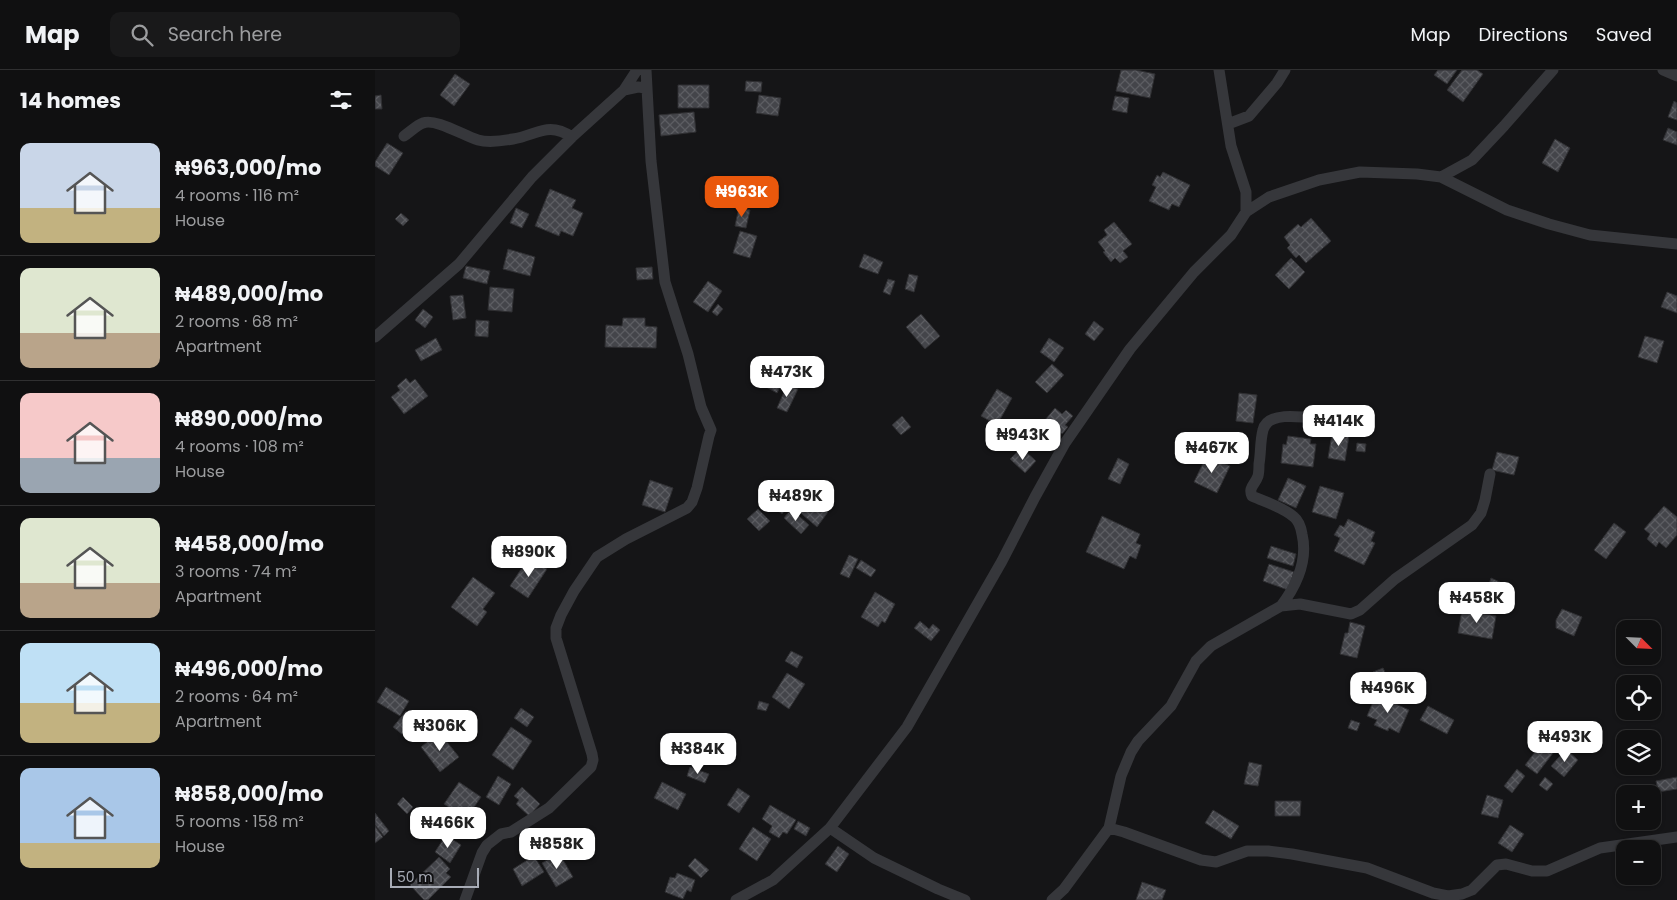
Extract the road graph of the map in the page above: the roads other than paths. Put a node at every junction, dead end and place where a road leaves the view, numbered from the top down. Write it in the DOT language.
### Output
graph roads {
  1 [pos="637,70"];
  2 [pos="646,70"];
  3 [pos="1219,70"];
  4 [pos="1285,70"];
  5 [pos="1553,70"];
  6 [pos="1663,70"];
  7 [pos="1677,76"];
  8 [pos="646,88"];
  9 [pos="624,90"];
  10 [pos="1228,124"];
  11 [pos="404,136"];
  12 [pos="572,137"];
  13 [pos="1441,177"];
  14 [pos="1246,212"];
  15 [pos="1677,244"];
  16 [pos="375,337"];
  17 [pos="1330,420"];
  18 [pos="1490,474"];
  19 [pos="1281,606"];
  20 [pos="830,828"];
  21 [pos="1109,828"];
  22 [pos="1677,837"];
  23 [pos="465,900"];
  24 [pos="736,900"];
  25 [pos="965,900"];
  26 [pos="1052,900"];
  1 -- 9 [label="street"];
  2 -- 8 [label="street"];
  3 -- 10 [label="street"];
  4 -- 10 [label="street"];
  5 -- 13 [label="street"];
  6 -- 7 [label="street"];
  8 -- 9 [label="street"];
  8 -- 23 [label="street"];
  9 -- 12 [label="street"];
  10 -- 14 [label="street"];
  11 -- 12 [label="street"];
  12 -- 16 [label="street"];
  13 -- 14 [label="street"];
  13 -- 15 [label="street"];
  14 -- 20 [label="street"];
  17 -- 19 [label="street"];
  18 -- 19 [label="street"];
  19 -- 21 [label="street"];
  20 -- 24 [label="street"];
  20 -- 25 [label="street"];
  21 -- 22 [label="street"];
  21 -- 26 [label="street"];
}
